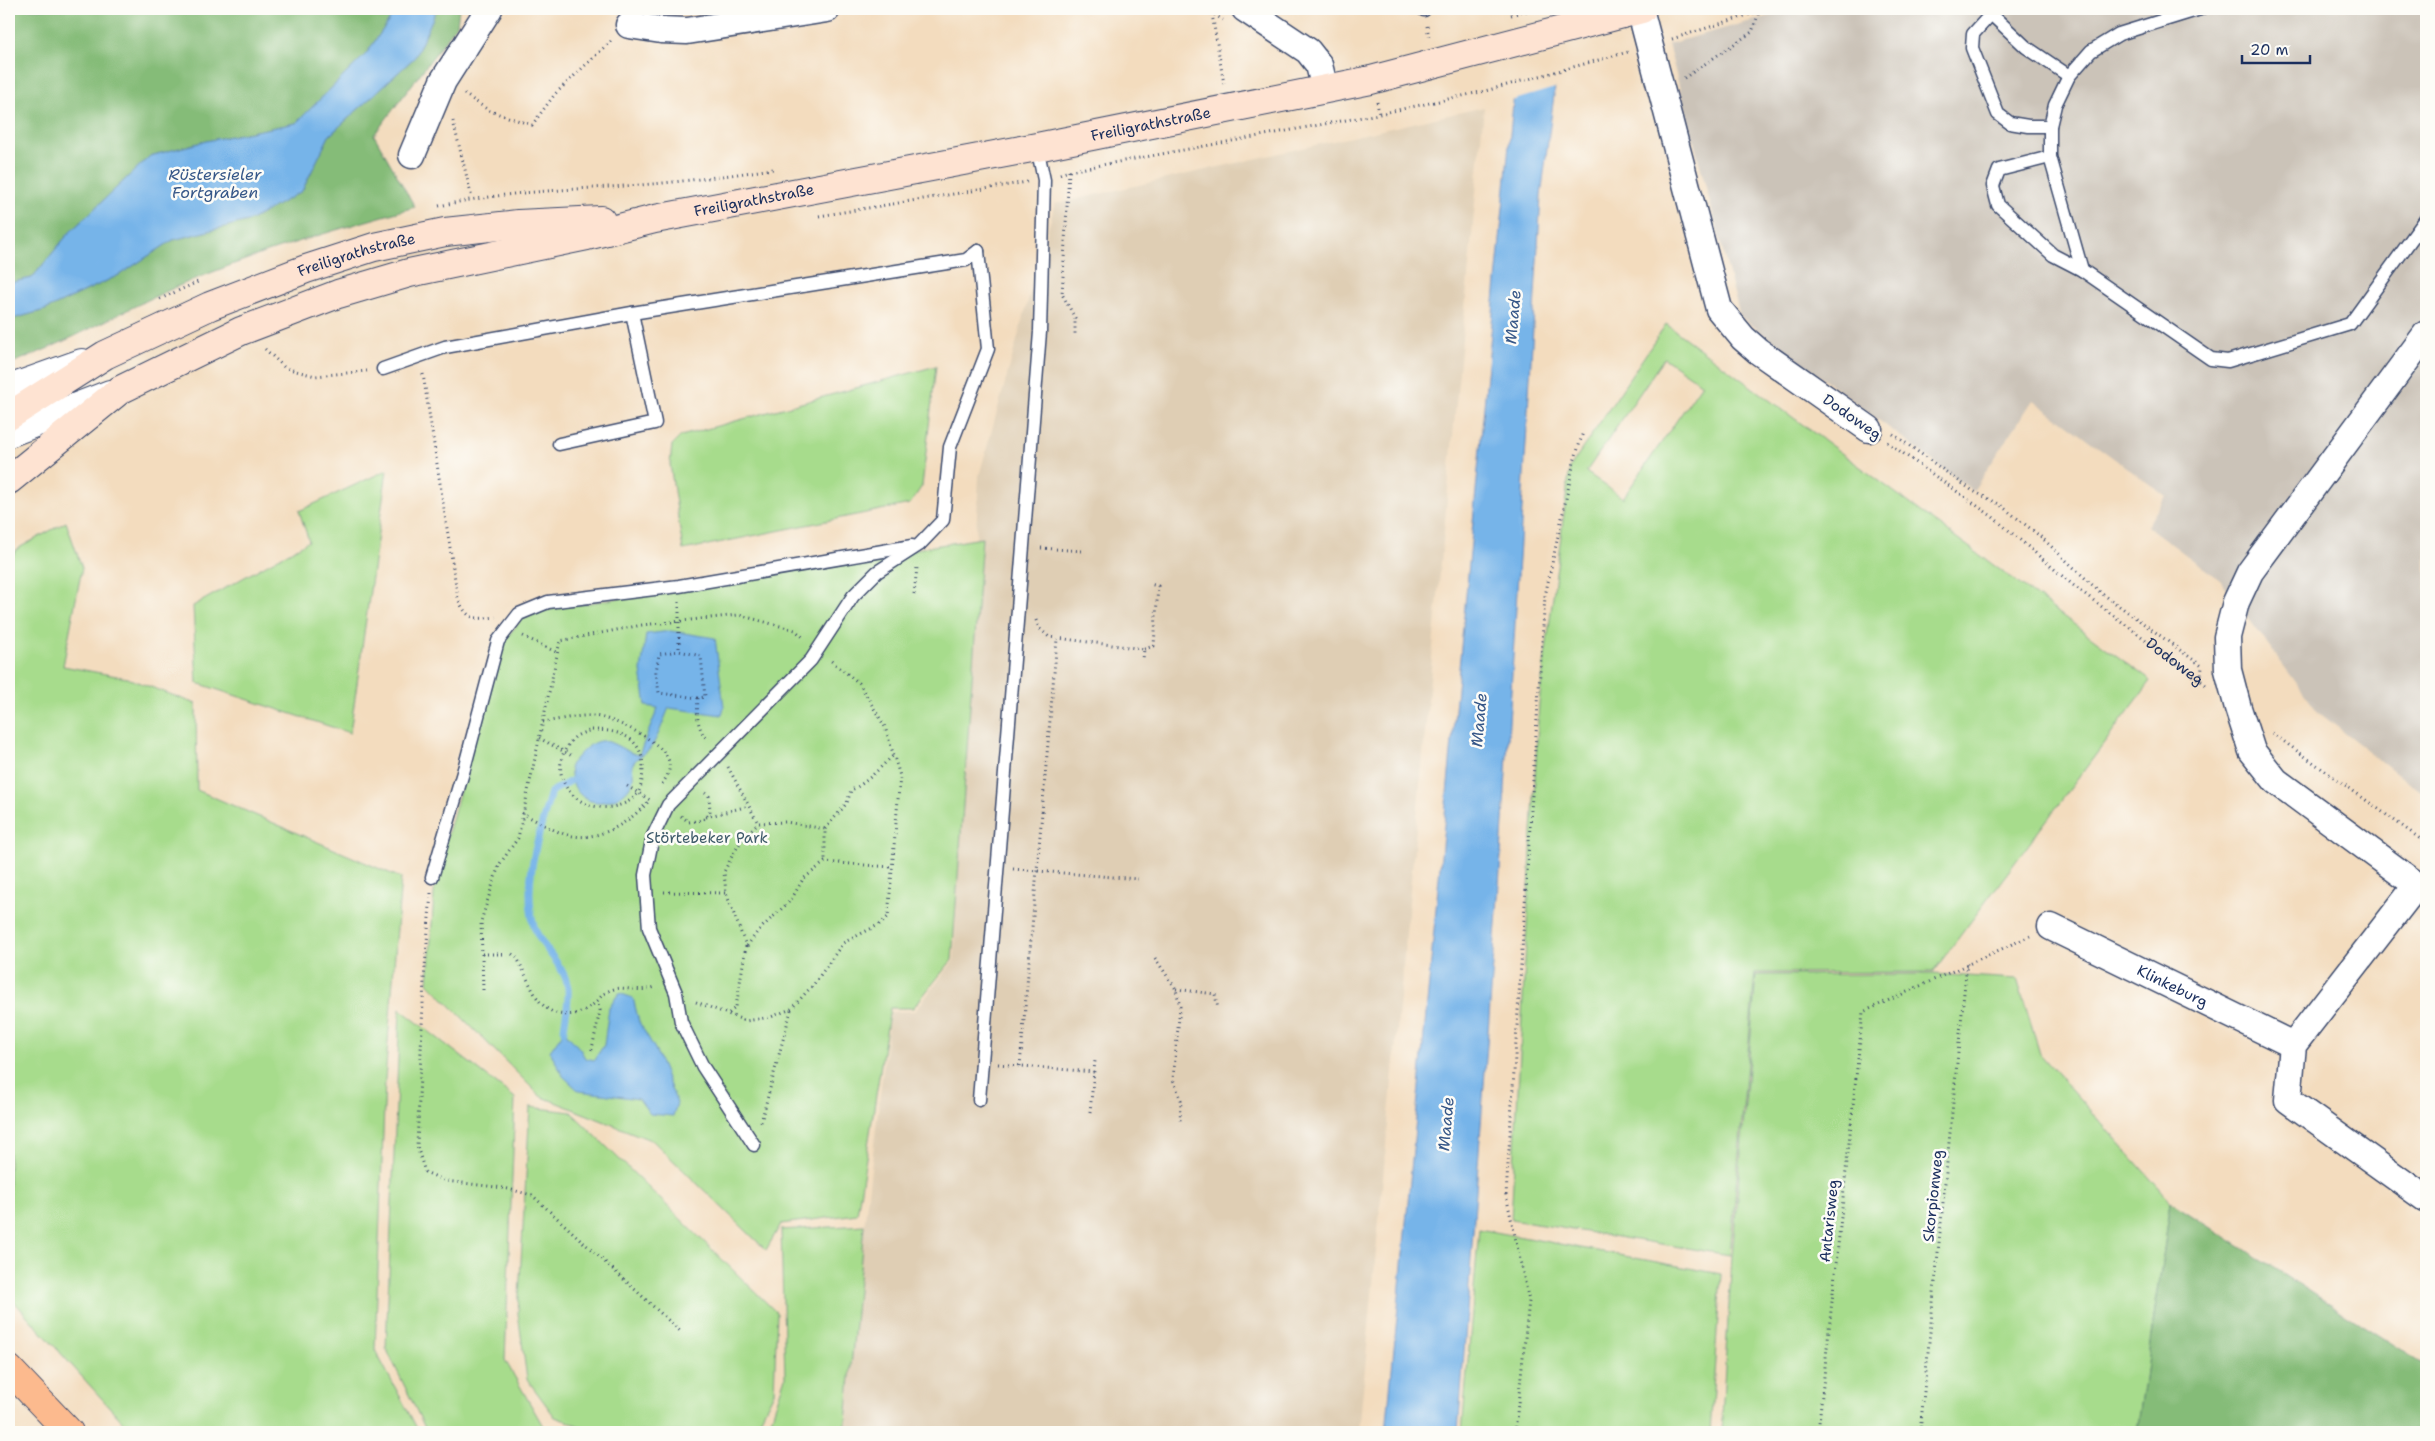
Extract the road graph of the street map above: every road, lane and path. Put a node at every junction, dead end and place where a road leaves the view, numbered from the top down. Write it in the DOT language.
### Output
graph roads {
  1 [pos="489,9"];
  2 [pos="826,9"];
  3 [pos="1245,9"];
  4 [pos="1641,9"];
  5 [pos="1767,9"];
  6 [pos="2200,9"];
  7 [pos="1759,11"];
  8 [pos="1989,12"];
  9 [pos="1212,13"];
  10 [pos="629,25"];
  11 [pos="1649,47"];
  12 [pos="2069,76"];
  13 [pos="443,81"];
  14 [pos="1232,84"];
  15 [pos="1325,89"];
  16 [pos="1662,93"];
  17 [pos="452,118"];
  18 [pos="2050,126"];
  19 [pos="1037,147"];
  20 [pos="412,155"];
  21 [pos="2050,156"];
  22 [pos="777,168"];
  23 [pos="1069,171"];
  24 [pos="1044,180"];
  25 [pos="472,198"];
  26 [pos="430,208"];
  27 [pos="816,216"];
  28 [pos="655,219"];
  29 [pos="2426,219"];
  30 [pos="2082,270"];
  31 [pos="204,279"];
  32 [pos="154,302"];
  33 [pos="632,313"];
  34 [pos="2426,334"];
  35 [pos="1075,335"];
  36 [pos="259,344"];
  37 [pos="105,355"];
  38 [pos="420,356"];
  39 [pos="383,369"];
  40 [pos="9,389"];
  41 [pos="120,390"];
  42 [pos="9,416"];
  43 [pos="1880,431"];
  44 [pos="1583,432"];
  45 [pos="9,433"];
  46 [pos="559,444"];
  47 [pos="9,480"];
  48 [pos="919,545"];
  49 [pos="1082,551"];
  50 [pos="1037,556"];
  51 [pos="1150,584"];
  52 [pos="518,614"];
  53 [pos="1035,617"];
  54 [pos="678,622"];
  55 [pos="507,629"];
  56 [pos="1056,640"];
  57 [pos="1144,649"];
  58 [pos="818,651"];
  59 [pos="679,652"];
  60 [pos="558,653"];
  61 [pos="1143,660"];
  62 [pos="2201,681"];
  63 [pos="698,698"];
  64 [pos="2238,708"];
  65 [pos="543,722"];
  66 [pos="2269,730"];
  67 [pos="539,738"];
  68 [pos="564,752"];
  69 [pos="720,752"];
  70 [pos="894,755"];
  71 [pos="574,758"];
  72 [pos="690,783"];
  73 [pos="627,786"];
  74 [pos="659,787"];
  75 [pos="638,792"];
  76 [pos="654,794"];
  77 [pos="650,800"];
  78 [pos="668,805"];
  79 [pos="749,806"];
  80 [pos="522,813"];
  81 [pos="705,817"];
  82 [pos="758,823"];
  83 [pos="825,830"];
  84 [pos="2426,843"];
  85 [pos="826,862"];
  86 [pos="891,867"];
  87 [pos="998,868"];
  88 [pos="1036,871"];
  89 [pos="432,878"];
  90 [pos="1138,878"];
  91 [pos="2422,888"];
  92 [pos="646,892"];
  93 [pos="726,893"];
  94 [pos="2051,927"];
  95 [pos="746,946"];
  96 [pos="482,954"];
  97 [pos="1155,958"];
  98 [pos="1967,962"];
  99 [pos="670,978"];
  100 [pos="1176,989"];
  101 [pos="483,990"];
  102 [pos="676,993"];
  103 [pos="597,1000"];
  104 [pos="791,1009"];
  105 [pos="1218,1009"];
  106 [pos="728,1013"];
  107 [pos="2293,1045"];
  108 [pos="591,1054"];
  109 [pos="1095,1061"];
  110 [pos="982,1063"];
  111 [pos="1020,1066"];
  112 [pos="1094,1072"];
  113 [pos="979,1100"];
  114 [pos="1090,1112"];
  115 [pos="1180,1121"];
  116 [pos="754,1145"];
  117 [pos="2426,1199"];
  118 [pos="680,1331"];
  119 [pos="9,1369"];
  120 [pos="69,1432"];
  121 [pos="1515,1432"];
  122 [pos="1818,1432"];
  123 [pos="1920,1432"];
  1 -- 13 [label="street"];
  2 -- 10 [label="street"];
  3 -- 15 [label="street"];
  4 -- 11 [label="street, Dodoweg"];
  4 -- 15 [label="main road, Freiligrathstraße"];
  5 -- 7 [label="path"];
  6 -- 12 [label="lane"];
  7 -- 11 [label="path"];
  7 -- 16 [label="path"];
  8 -- 12 [label="lane"];
  8 -- 18 [label="lane"];
  9 -- 14 [label="path"];
  10 -- 13 [label="path"];
  11 -- 16 [label="street, Dodoweg"];
  11 -- 23 [label="path"];
  12 -- 18 [label="lane"];
  13 -- 20 [label="street"];
  15 -- 19 [label="main road, Freiligrathstraße"];
  16 -- 43 [label="street, Dodoweg"];
  17 -- 25 [label="path"];
  18 -- 21 [label="lane"];
  19 -- 24 [label="lane"];
  19 -- 28 [label="main road, Freiligrathstraße"];
  21 -- 30 [label="lane"];
  21 -- 30 [label="lane"];
  22 -- 25 [label="path"];
  23 -- 24 [label="path"];
  23 -- 35 [label="path"];
  24 -- 27 [label="path"];
  24 -- 87 [label="lane"];
  25 -- 26 [label="path"];
  28 -- 37 [label="main road, Freiligrathstraße"];
  28 -- 41 [label="main road, Freiligrathstraße"];
  29 -- 30 [label="lane"];
  31 -- 32 [label="path"];
  33 -- 38 [label="lane"];
  33 -- 46 [label="lane"];
  33 -- 48 [label="lane"];
  34 -- 64 [label="street, Dodoweg"];
  36 -- 39 [label="path"];
  37 -- 40 [label="street"];
  37 -- 42 [label="main road, Freiligrathstraße"];
  38 -- 39 [label="lane"];
  38 -- 52 [label="path"];
  41 -- 45 [label="street"];
  41 -- 47 [label="main road, Freiligrathstraße"];
  43 -- 62 [label="path, Dodoweg"];
  43 -- 62 [label="path"];
  44 -- 121 [label="path"];
  48 -- 52 [label="lane"];
  48 -- 58 [label="lane"];
  49 -- 50 [label="path"];
  51 -- 57 [label="path"];
  52 -- 55 [label="lane"];
  53 -- 56 [label="path"];
  54 -- 58 [label="path"];
  54 -- 59 [label="path"];
  54 -- 60 [label="path"];
  55 -- 60 [label="path"];
  55 -- 89 [label="lane"];
  56 -- 57 [label="path"];
  56 -- 88 [label="path"];
  57 -- 61 [label="path"];
  58 -- 69 [label="lane"];
  58 -- 70 [label="path"];
  59 -- 63 [label="path"];
  59 -- 63 [label="path"];
  60 -- 65 [label="path"];
  62 -- 64 [label="path, Dodoweg"];
  63 -- 69 [label="path"];
  64 -- 91 [label="street, Dodoweg"];
  65 -- 67 [label="path"];
  65 -- 74 [label="path"];
  66 -- 84 [label="path"];
  67 -- 68 [label="path"];
  67 -- 80 [label="path"];
  68 -- 71 [label="path"];
  68 -- 75 [label="path"];
  68 -- 75 [label="path"];
  69 -- 72 [label="lane"];
  69 -- 79 [label="path"];
  70 -- 83 [label="path"];
  70 -- 86 [label="path"];
  72 -- 78 [label="lane"];
  72 -- 81 [label="path"];
  73 -- 75 [label="path"];
  75 -- 77 [label="path"];
  76 -- 77 [label="path"];
  77 -- 80 [label="path"];
  78 -- 81 [label="path"];
  78 -- 92 [label="lane"];
  79 -- 81 [label="path"];
  79 -- 82 [label="path"];
  80 -- 96 [label="path"];
  82 -- 83 [label="path"];
  82 -- 93 [label="path"];
  83 -- 85 [label="path"];
  85 -- 86 [label="path"];
  85 -- 95 [label="path"];
  86 -- 104 [label="path"];
  87 -- 88 [label="path"];
  87 -- 110 [label="lane"];
  88 -- 90 [label="path"];
  88 -- 111 [label="path"];
  89 -- 118 [label="path"];
  91 -- 107 [label="street"];
  92 -- 93 [label="path"];
  92 -- 99 [label="lane"];
  93 -- 95 [label="path"];
  94 -- 98 [label="path"];
  94 -- 107 [label="street, Klinkeburg"];
  95 -- 106 [label="path"];
  96 -- 101 [label="path"];
  96 -- 103 [label="path"];
  97 -- 100 [label="path"];
  98 -- 122 [label="path, Antarisweg"];
  98 -- 123 [label="path, Skorpionweg"];
  99 -- 102 [label="lane"];
  99 -- 103 [label="path"];
  100 -- 105 [label="path"];
  100 -- 115 [label="path"];
  102 -- 106 [label="path"];
  102 -- 116 [label="lane"];
  103 -- 108 [label="path"];
  104 -- 106 [label="path"];
  104 -- 116 [label="path"];
  107 -- 117 [label="street"];
  109 -- 112 [label="path"];
  110 -- 111 [label="path"];
  110 -- 113 [label="lane"];
  111 -- 112 [label="path"];
  112 -- 114 [label="path"];
  119 -- 120 [label="highway"];
}
